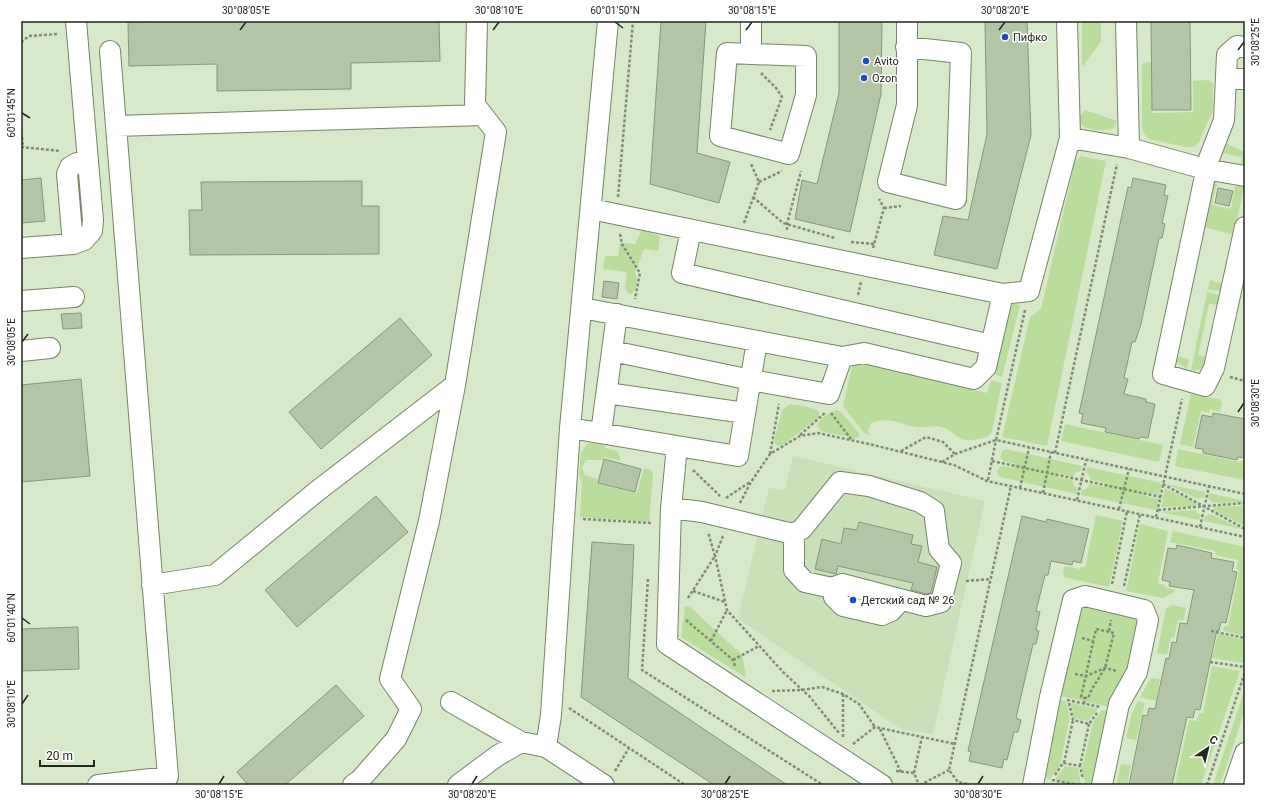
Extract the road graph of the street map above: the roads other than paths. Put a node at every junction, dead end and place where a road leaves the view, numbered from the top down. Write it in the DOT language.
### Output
graph roads {
  1 [pos="477,21"];
  2 [pos="608,21"];
  3 [pos="751,21"];
  4 [pos="907,21"];
  5 [pos="1068,21"];
  6 [pos="1126,21"];
  7 [pos="76,27"];
  8 [pos="906,47"];
  9 [pos="1245,47"];
  10 [pos="110,51"];
  11 [pos="751,54"];
  12 [pos="1236,79"];
  13 [pos="483,115"];
  14 [pos="116,126"];
  15 [pos="1070,138"];
  16 [pos="1123,152"];
  17 [pos="1205,169"];
  18 [pos="1245,176"];
  19 [pos="605,212"];
  20 [pos="1245,227"];
  21 [pos="691,230"];
  22 [pos="21,248"];
  23 [pos="1003,294"];
  24 [pos="74,297"];
  25 [pos="21,302"];
  26 [pos="582,308"];
  27 [pos="624,316"];
  28 [pos="758,341"];
  29 [pos="991,345"];
  30 [pos="50,348"];
  31 [pos="21,350"];
  32 [pos="612,351"];
  33 [pos="842,357"];
  34 [pos="751,380"];
  35 [pos="455,385"];
  36 [pos="606,393"];
  37 [pos="745,413"];
  38 [pos="570,428"];
  39 [pos="601,433"];
  40 [pos="677,450"];
  41 [pos="671,508"];
  42 [pos="793,534"];
  43 [pos="152,585"];
  44 [pos="451,702"];
  45 [pos="521,742"];
  46 [pos="546,747"];
  47 [pos="1245,753"];
  48 [pos="609,779"];
  49 [pos="170,781"];
  50 [pos="1039,781"];
  51 [pos="98,785"];
  52 [pos="353,785"];
  53 [pos="458,785"];
  54 [pos="882,785"];
  55 [pos="1102,785"];
  56 [pos="1234,785"];
  1 -- 13 [label="street"];
  2 -- 19 [label="street"];
  3 -- 11 [label="street"];
  4 -- 8 [label="street"];
  5 -- 15 [label="street"];
  6 -- 16 [label="street"];
  7 -- 22 [label="street"];
  8 -- 8 [label="street"];
  9 -- 12 [label="street"];
  10 -- 14 [label="street"];
  11 -- 11 [label="street"];
  12 -- 17 [label="street"];
  13 -- 14 [label="street"];
  13 -- 35 [label="street"];
  14 -- 43 [label="street"];
  15 -- 16 [label="street"];
  15 -- 23 [label="street"];
  16 -- 17 [label="street"];
  17 -- 18 [label="street"];
  17 -- 20 [label="street"];
  19 -- 21 [label="street"];
  19 -- 26 [label="street"];
  21 -- 23 [label="street"];
  21 -- 29 [label="street"];
  23 -- 29 [label="street"];
  24 -- 25 [label="street"];
  26 -- 27 [label="street"];
  26 -- 38 [label="street"];
  27 -- 28 [label="street"];
  27 -- 32 [label="street"];
  28 -- 33 [label="street"];
  28 -- 34 [label="street"];
  29 -- 33 [label="street"];
  30 -- 31 [label="street"];
  32 -- 34 [label="street"];
  32 -- 36 [label="street"];
  33 -- 34 [label="street"];
  34 -- 37 [label="street"];
  35 -- 43 [label="street"];
  35 -- 52 [label="street"];
  36 -- 37 [label="street"];
  36 -- 39 [label="street"];
  37 -- 40 [label="street"];
  38 -- 39 [label="street"];
  38 -- 46 [label="street"];
  39 -- 40 [label="street"];
  40 -- 41 [label="street"];
  41 -- 42 [label="street"];
  41 -- 54 [label="street"];
  42 -- 42 [label="street"];
  43 -- 49 [label="street"];
  44 -- 45 [label="street"];
  45 -- 46 [label="street"];
  45 -- 53 [label="street"];
  46 -- 48 [label="street"];
  47 -- 56 [label="street"];
  49 -- 51 [label="street"];
  50 -- 55 [label="street"];
}
